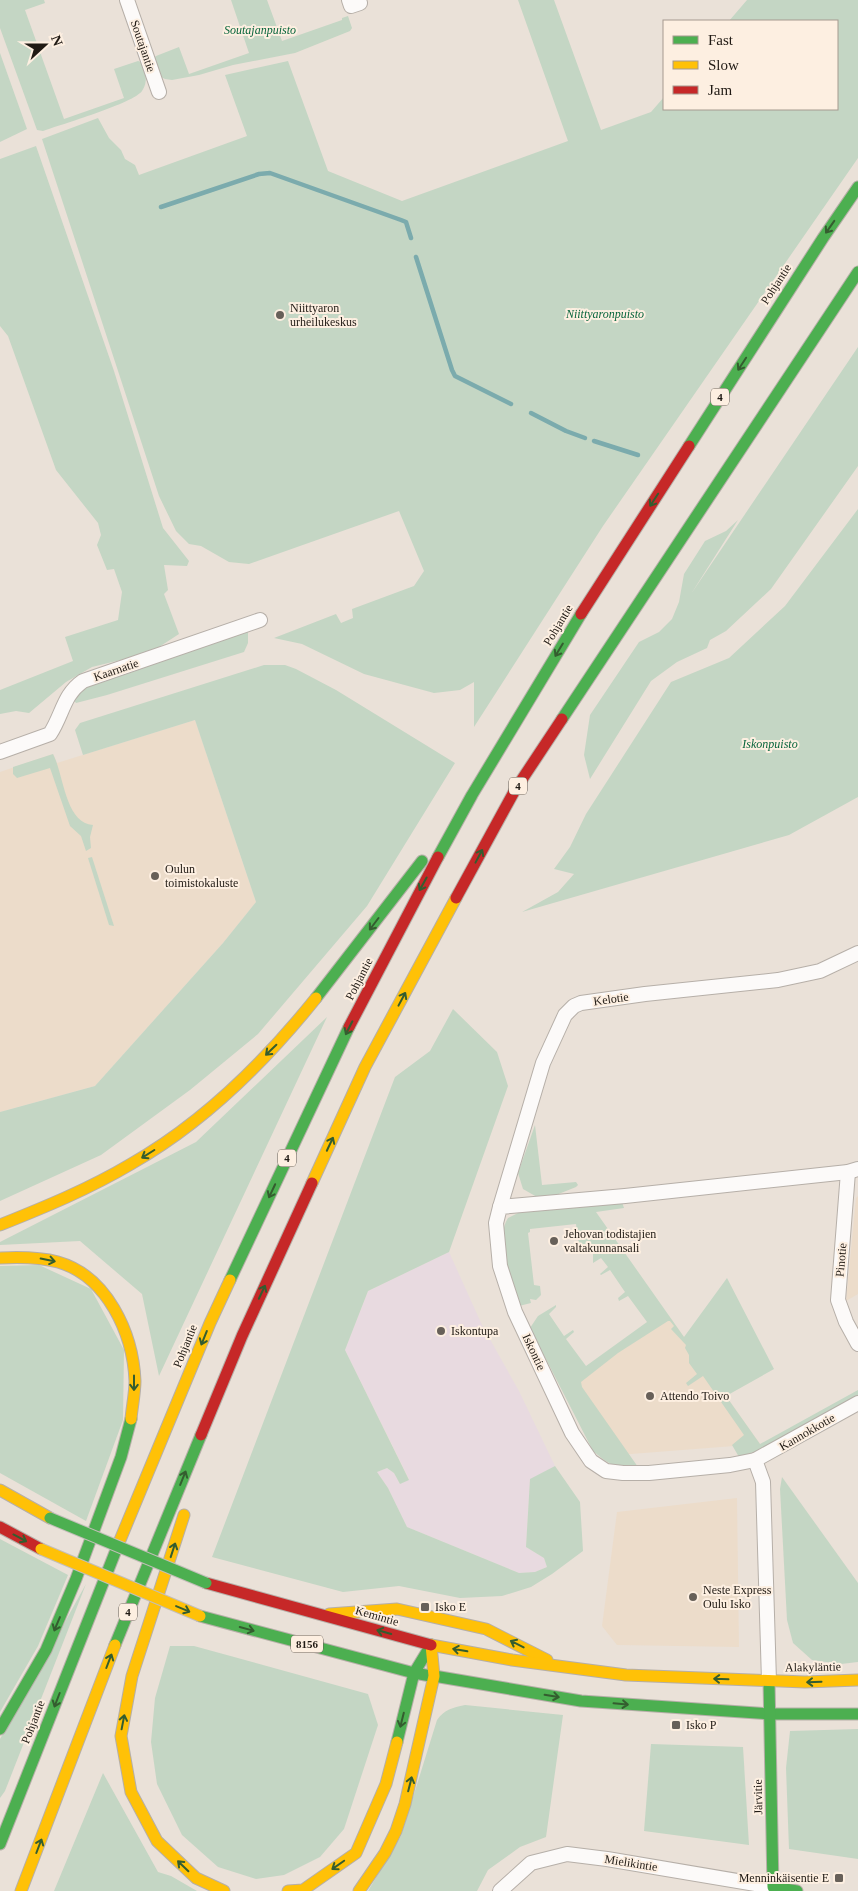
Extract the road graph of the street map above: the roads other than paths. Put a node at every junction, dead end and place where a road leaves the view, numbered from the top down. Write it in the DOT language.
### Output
graph roads {
  1 [pos="127,0"];
  2 [pos="159,92"];
  3 [pos="858,188"];
  4 [pos="858,272"];
  5 [pos="260,620"];
  6 [pos="0,752"];
  7 [pos="472,795"];
  8 [pos="858,953"];
  9 [pos="853,1171"];
  10 [pos="500,1207"];
  11 [pos="0,1225"];
  12 [pos="0,1258"];
  13 [pos="242,1336"];
  14 [pos="858,1344"];
  15 [pos="858,1403"];
  16 [pos="755,1460"];
  17 [pos="196,1478"];
  18 [pos="0,1490"];
  19 [pos="187,1506"];
  20 [pos="0,1527"];
  21 [pos="320,1614"];
  22 [pos="431,1645"];
  23 [pos="560,1666"];
  24 [pos="414,1673"];
  25 [pos="434,1676"];
  26 [pos="858,1680"];
  27 [pos="769,1681"];
  28 [pos="770,1714"];
  29 [pos="858,1714"];
  30 [pos="0,1729"];
  31 [pos="0,1844"];
  32 [pos="772,1889"];
  33 [pos="21,1891"];
  34 [pos="224,1891"];
  35 [pos="288,1891"];
  36 [pos="359,1891"];
  37 [pos="500,1891"];
  38 [pos="798,1891"];
  1 -- 2 [label="street, Soutajantie"];
  3 -- 7 [label="main road, Pohjantie / 4, one-way"];
  13 -- 4 [label="main road, 4, one-way"];
  5 -- 6 [label="street, Kaarnatie"];
  7 -- 11 [label="main road, one-way"];
  7 -- 31 [label="main road, Pohjantie / 4, one-way"];
  8 -- 10 [label="street, Kelotie"];
  9 -- 10 [label="street"];
  9 -- 14 [label="street, Pinotie"];
  10 -- 16 [label="street, Iskontie"];
  12 -- 30 [label="main road, one-way"];
  13 -- 17 [label="main road"];
  33 -- 13 [label="main road, 4, one-way"];
  15 -- 16 [label="street, Kannokkotie"];
  16 -- 27 [label="street"];
  18 -- 21 [label="main road, Kemintie, bridge"];
  34 -- 19 [label="main road, one-way"];
  20 -- 24 [label="main road, 8156, one-way, bridge"];
  22 -- 21 [label="main road, Kemintie, one-way"];
  23 -- 21 [label="main road, one-way"];
  23 -- 22 [label="main road, Kemintie, one-way"];
  22 -- 24 [label="main road"];
  22 -- 25 [label="main road"];
  27 -- 23 [label="main road, Kemintie, one-way"];
  24 -- 25 [label="main road, 8156"];
  24 -- 35 [label="main road, one-way"];
  25 -- 28 [label="main road, one-way"];
  36 -- 25 [label="main road, one-way"];
  26 -- 27 [label="main road, Alakyläntie, one-way"];
  27 -- 28 [label="main road, Järvitie"];
  28 -- 29 [label="main road"];
  28 -- 32 [label="main road, Järvitie"];
  32 -- 37 [label="street, Mielikintie"];
  32 -- 38 [label="main road"];
}
